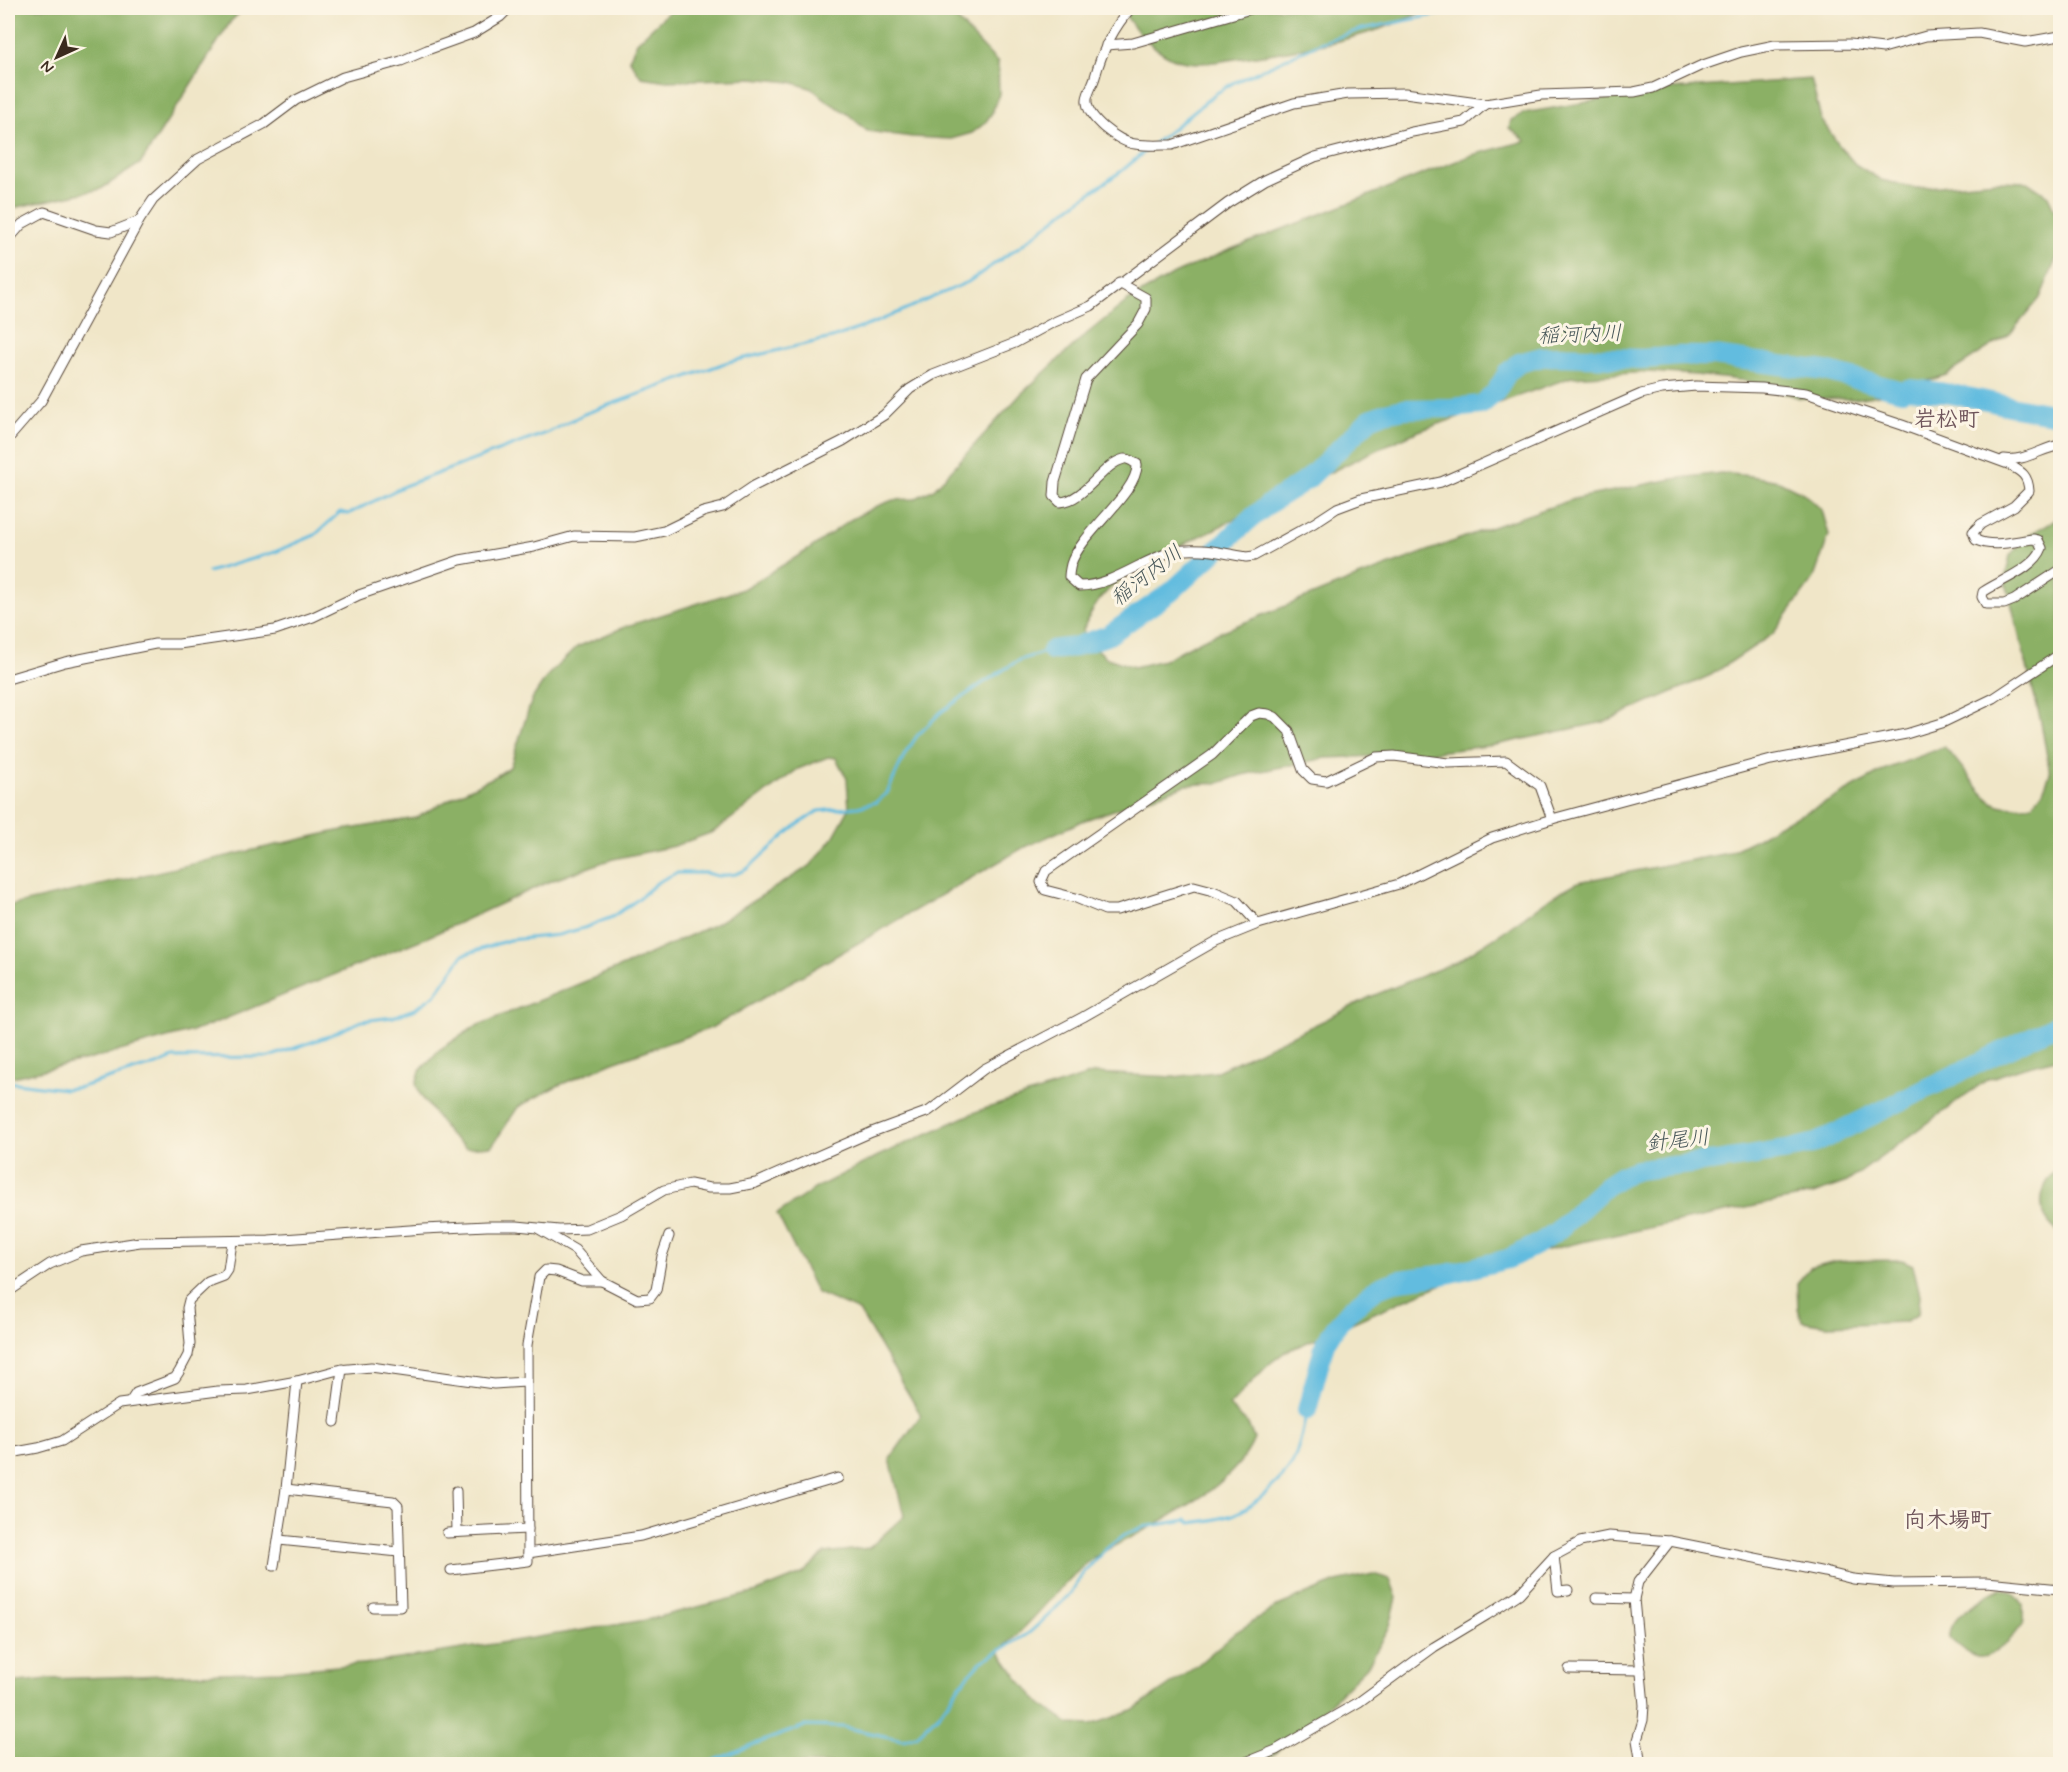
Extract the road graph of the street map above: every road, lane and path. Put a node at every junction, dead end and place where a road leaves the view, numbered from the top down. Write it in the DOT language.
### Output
graph roads {
  1 [pos="510,8"];
  2 [pos="1131,8"];
  3 [pos="1254,8"];
  4 [pos="2061,36"];
  5 [pos="1106,45"];
  6 [pos="1485,104"];
  7 [pos="139,221"];
  8 [pos="8,240"];
  9 [pos="1119,284"];
  10 [pos="8,439"];
  11 [pos="2061,445"];
  12 [pos="1996,458"];
  13 [pos="2061,570"];
  14 [pos="2061,654"];
  15 [pos="8,680"];
  16 [pos="1552,819"];
  17 [pos="1258,924"];
  18 [pos="537,1228"];
  19 [pos="669,1236"];
  20 [pos="232,1242"];
  21 [pos="602,1281"];
  22 [pos="8,1292"];
  23 [pos="342,1370"];
  24 [pos="297,1381"];
  25 [pos="526,1382"];
  26 [pos="130,1402"];
  27 [pos="334,1422"];
  28 [pos="8,1451"];
  29 [pos="838,1478"];
  30 [pos="286,1489"];
  31 [pos="456,1491"];
  32 [pos="528,1528"];
  33 [pos="457,1532"];
  34 [pos="447,1533"];
  35 [pos="279,1540"];
  36 [pos="1670,1541"];
  37 [pos="399,1552"];
  38 [pos="528,1553"];
  39 [pos="1554,1556"];
  40 [pos="274,1566"];
  41 [pos="451,1570"];
  42 [pos="2061,1589"];
  43 [pos="1568,1590"];
  44 [pos="1596,1598"];
  45 [pos="1634,1599"];
  46 [pos="373,1607"];
  47 [pos="1569,1668"];
  48 [pos="1641,1670"];
  49 [pos="1240,1764"];
  50 [pos="1641,1764"];
  1 -- 7 [label="street"];
  2 -- 5 [label="street"];
  3 -- 5 [label="street"];
  4 -- 6 [label="street"];
  5 -- 6 [label="street"];
  6 -- 9 [label="street"];
  7 -- 8 [label="street"];
  7 -- 10 [label="street"];
  9 -- 12 [label="street"];
  9 -- 15 [label="street"];
  11 -- 12 [label="street"];
  12 -- 13 [label="street"];
  14 -- 16 [label="street"];
  16 -- 17 [label="street"];
  16 -- 17 [label="street"];
  17 -- 18 [label="street"];
  18 -- 20 [label="street"];
  18 -- 21 [label="street"];
  19 -- 21 [label="street"];
  20 -- 22 [label="street"];
  20 -- 26 [label="street"];
  21 -- 25 [label="street"];
  23 -- 24 [label="street"];
  23 -- 25 [label="street"];
  23 -- 27 [label="street"];
  24 -- 26 [label="street"];
  24 -- 30 [label="street"];
  25 -- 32 [label="street"];
  26 -- 28 [label="street"];
  29 -- 38 [label="street"];
  30 -- 35 [label="street"];
  30 -- 37 [label="street"];
  31 -- 33 [label="street"];
  32 -- 33 [label="street"];
  32 -- 38 [label="street"];
  33 -- 34 [label="street"];
  35 -- 37 [label="street"];
  35 -- 40 [label="street"];
  36 -- 39 [label="street"];
  36 -- 42 [label="street"];
  36 -- 45 [label="street"];
  37 -- 46 [label="street"];
  38 -- 41 [label="street"];
  39 -- 43 [label="street"];
  39 -- 49 [label="street"];
  44 -- 45 [label="street"];
  45 -- 48 [label="street"];
  47 -- 48 [label="street"];
  48 -- 50 [label="street"];
}
